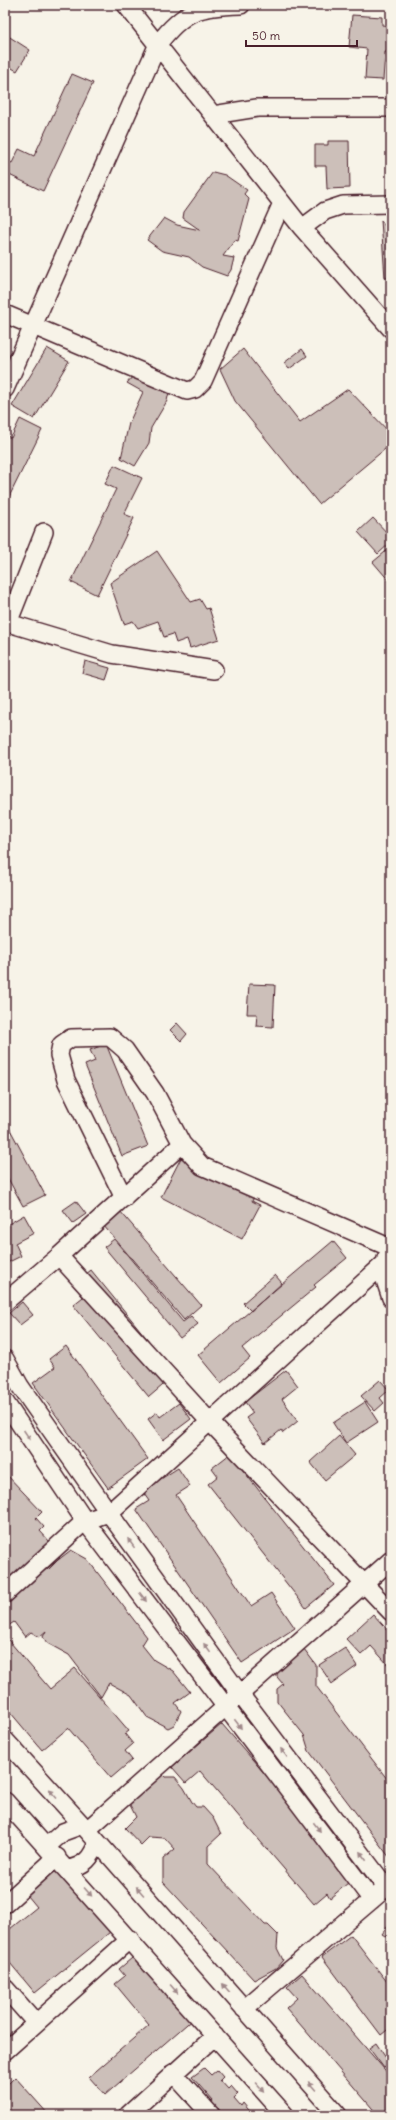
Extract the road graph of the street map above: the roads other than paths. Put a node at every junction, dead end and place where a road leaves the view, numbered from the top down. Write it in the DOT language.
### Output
graph roads {
  1 [pos="126,5"];
  2 [pos="241,5"];
  3 [pos="158,44"];
  4 [pos="391,108"];
  5 [pos="213,115"];
  6 [pos="282,203"];
  7 [pos="391,204"];
  8 [pos="302,228"];
  9 [pos="5,314"];
  10 [pos="385,315"];
  11 [pos="33,326"];
  12 [pos="391,329"];
  13 [pos="5,388"];
  14 [pos="44,532"];
  15 [pos="6,622"];
  16 [pos="214,670"];
  17 [pos="182,1144"];
  18 [pos="124,1198"];
  19 [pos="388,1253"];
  20 [pos="59,1256"];
  21 [pos="391,1298"];
  22 [pos="5,1302"];
  23 [pos="5,1359"];
  24 [pos="5,1402"];
  25 [pos="210,1422"];
  26 [pos="109,1513"];
  27 [pos="85,1521"];
  28 [pos="391,1560"];
  29 [pos="365,1584"];
  30 [pos="5,1594"];
  31 [pos="391,1612"];
  32 [pos="240,1694"];
  33 [pos="225,1706"];
  34 [pos="5,1740"];
  35 [pos="5,1801"];
  36 [pos="88,1832"];
  37 [pos="57,1858"];
  38 [pos="389,1885"];
  39 [pos="372,1900"];
  40 [pos="5,1904"];
  41 [pos="130,1939"];
  42 [pos="5,1988"];
  43 [pos="244,2009"];
  44 [pos="36,2023"];
  45 [pos="215,2036"];
  46 [pos="5,2051"];
  47 [pos="173,2073"];
  48 [pos="128,2115"];
  49 [pos="211,2115"];
  50 [pos="285,2115"];
  51 [pos="338,2115"];
  1 -- 3 [label="street"];
  2 -- 3 [label="street"];
  3 -- 5 [label="street"];
  3 -- 11 [label="street"];
  4 -- 5 [label="street"];
  5 -- 6 [label="street"];
  6 -- 8 [label="street"];
  6 -- 11 [label="street"];
  7 -- 8 [label="street"];
  8 -- 10 [label="street"];
  9 -- 11 [label="street"];
  10 -- 12 [label="street"];
  11 -- 13 [label="street"];
  14 -- 15 [label="street"];
  15 -- 16 [label="street"];
  17 -- 18 [label="street"];
  17 -- 18 [label="street"];
  17 -- 19 [label="street"];
  18 -- 20 [label="street"];
  19 -- 21 [label="street"];
  19 -- 25 [label="street"];
  20 -- 22 [label="street"];
  20 -- 25 [label="street"];
  23 -- 26 [label="street"];
  24 -- 27 [label="street, one-way"];
  25 -- 26 [label="street"];
  25 -- 29 [label="street"];
  26 -- 27 [label="street"];
  32 -- 26 [label="street, one-way"];
  27 -- 30 [label="street"];
  27 -- 33 [label="street, one-way"];
  28 -- 29 [label="street"];
  29 -- 31 [label="street"];
  29 -- 32 [label="street"];
  32 -- 33 [label="street"];
  38 -- 32 [label="street, one-way"];
  33 -- 36 [label="street"];
  33 -- 39 [label="street, one-way"];
  36 -- 34 [label="street, one-way"];
  35 -- 37 [label="street"];
  36 -- 37 [label="street"];
  36 -- 37 [label="street"];
  43 -- 36 [label="street, one-way"];
  37 -- 40 [label="street"];
  37 -- 41 [label="street, one-way"];
  38 -- 39 [label="street"];
  39 -- 43 [label="street"];
  41 -- 44 [label="street"];
  41 -- 45 [label="street, one-way"];
  42 -- 44 [label="street"];
  51 -- 43 [label="street, one-way"];
  44 -- 46 [label="street"];
  45 -- 47 [label="street"];
  45 -- 50 [label="street, one-way"];
  47 -- 48 [label="street"];
  47 -- 49 [label="street"];
}
